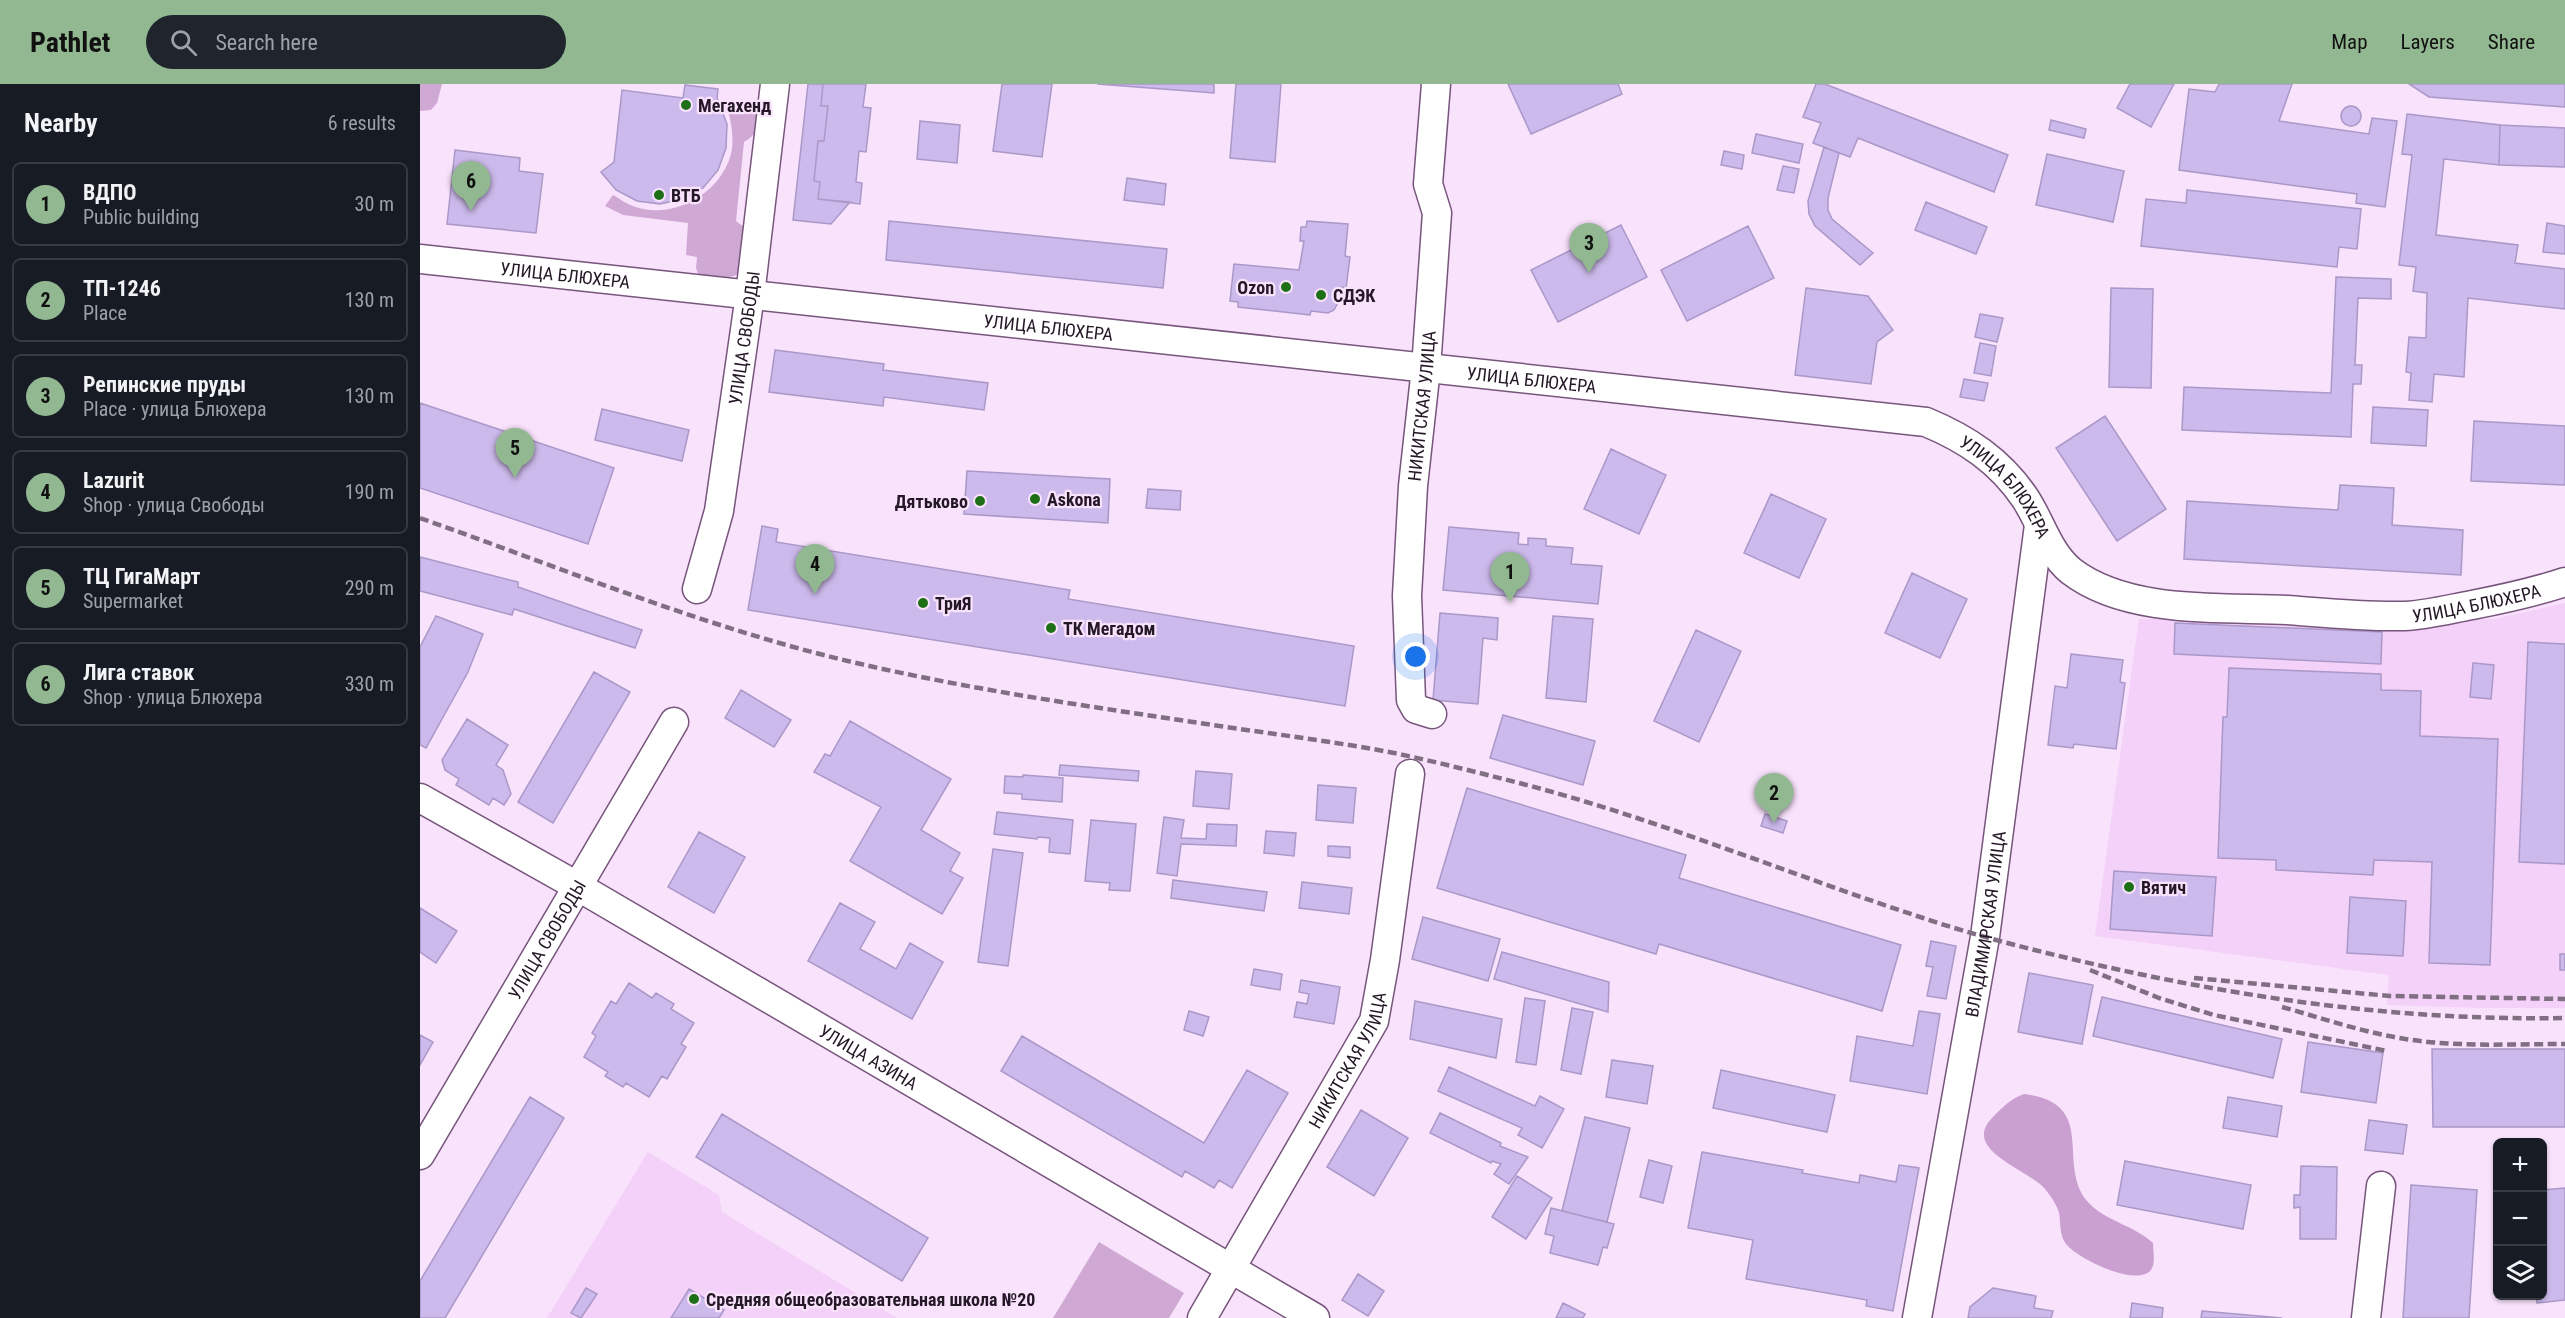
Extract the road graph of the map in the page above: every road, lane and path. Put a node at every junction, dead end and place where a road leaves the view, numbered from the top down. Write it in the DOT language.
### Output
graph roads {
  1 [pos="775,84"];
  2 [pos="1436,84"];
  3 [pos="420,259"];
  4 [pos="750,295"];
  5 [pos="1425,368"];
  6 [pos="2039,525"];
  7 [pos="2565,582"];
  8 [pos="697,589"];
  9 [pos="1432,714"];
  10 [pos="674,723"];
  11 [pos="1410,774"];
  12 [pos="420,798"];
  13 [pos="577,886"];
  14 [pos="420,1155"];
  15 [pos="2381,1186"];
  16 [pos="1231,1268"];
  17 [pos="1202,1318"];
  18 [pos="1315,1318"];
  19 [pos="1917,1318"];
  20 [pos="2366,1318"];
  1 -- 4 [label="street, УЛИЦА СВОБОДЫ"];
  2 -- 5 [label="street, НИКИТСКАЯ УЛИЦА"];
  3 -- 4 [label="street, УЛИЦА БЛЮХЕРА"];
  4 -- 5 [label="street, УЛИЦА БЛЮХЕРА"];
  4 -- 8 [label="street, УЛИЦА СВОБОДЫ"];
  5 -- 6 [label="street, УЛИЦА БЛЮХЕРА"];
  5 -- 9 [label="street, НИКИТСКАЯ УЛИЦА"];
  6 -- 7 [label="street, УЛИЦА БЛЮХЕРА"];
  6 -- 19 [label="street, ВЛАДИМИРСКАЯ УЛИЦА"];
  10 -- 13 [label="street, УЛИЦА СВОБОДЫ"];
  11 -- 16 [label="street, НИКИТСКАЯ УЛИЦА"];
  12 -- 13 [label="street, УЛИЦА АЗИНА"];
  13 -- 14 [label="street, УЛИЦА СВОБОДЫ"];
  13 -- 16 [label="street, УЛИЦА АЗИНА"];
  15 -- 20 [label="street"];
  16 -- 17 [label="street, НИКИТСКАЯ УЛИЦА"];
  16 -- 18 [label="street, УЛИЦА АЗИНА"];
}
